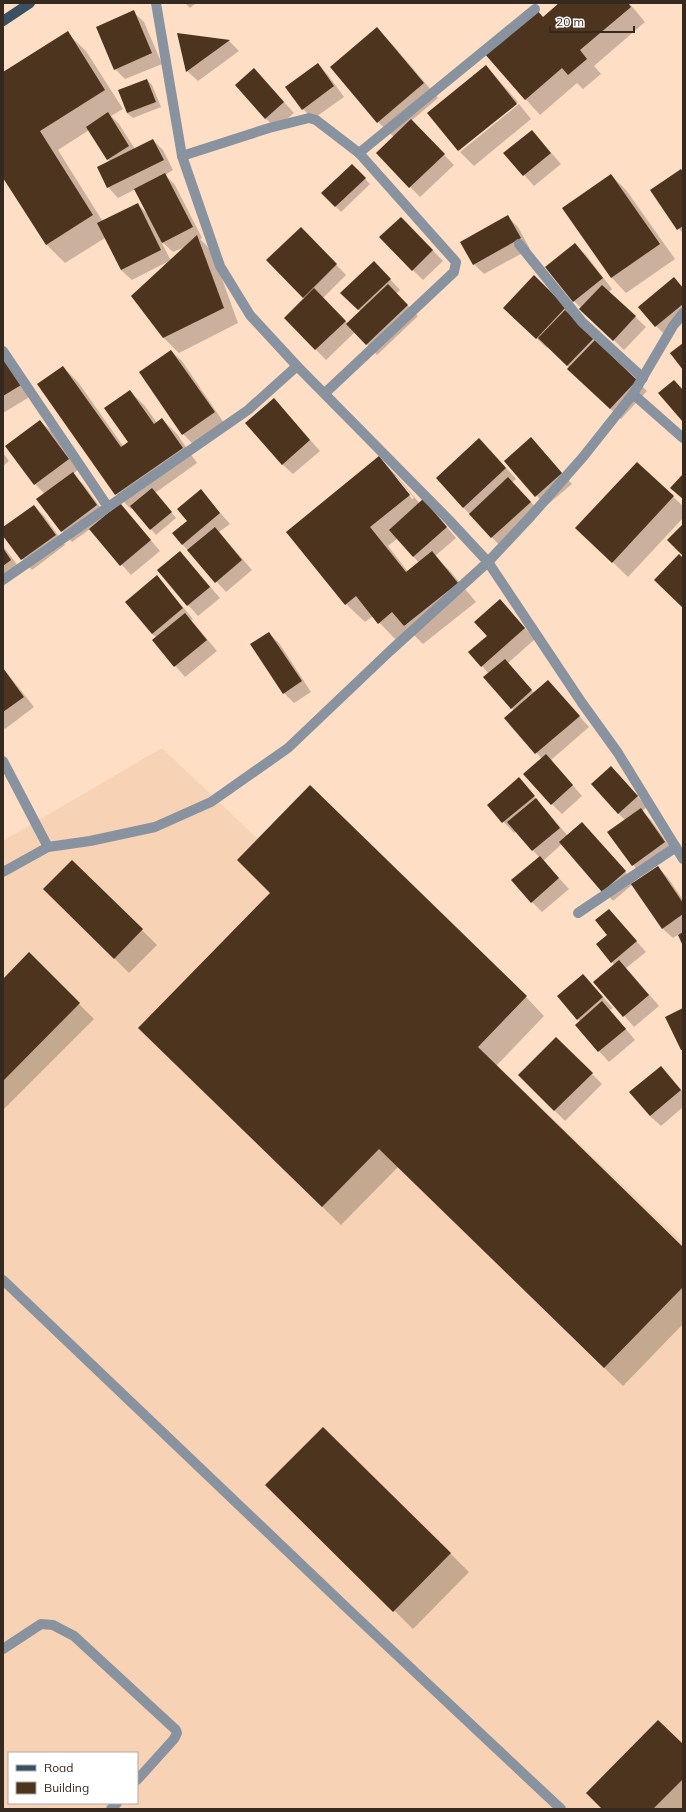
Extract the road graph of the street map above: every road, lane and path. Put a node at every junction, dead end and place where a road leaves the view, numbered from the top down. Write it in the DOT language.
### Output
graph roads {
  1 [pos="30,3"];
  2 [pos="156,3"];
  3 [pos="535,9"];
  4 [pos="3,21"];
  5 [pos="359,153"];
  6 [pos="182,156"];
  7 [pos="519,244"];
  8 [pos="683,313"];
  9 [pos="3,351"];
  10 [pos="297,366"];
  11 [pos="643,378"];
  12 [pos="325,393"];
  13 [pos="633,394"];
  14 [pos="683,438"];
  15 [pos="108,507"];
  16 [pos="488,562"];
  17 [pos="3,580"];
  18 [pos="3,761"];
  19 [pos="48,847"];
  20 [pos="676,847"];
  21 [pos="683,859"];
  22 [pos="3,872"];
  23 [pos="578,913"];
  24 [pos="3,1280"];
  25 [pos="3,1649"];
  26 [pos="138,1779"];
  27 [pos="560,1809"];
  1 -- 4 [label="main road"];
  2 -- 6 [label="street"];
  3 -- 5 [label="street"];
  5 -- 6 [label="street"];
  5 -- 12 [label="street"];
  6 -- 10 [label="street"];
  7 -- 11 [label="street"];
  8 -- 11 [label="street"];
  9 -- 15 [label="street"];
  10 -- 12 [label="street"];
  10 -- 15 [label="street"];
  11 -- 13 [label="street"];
  12 -- 16 [label="street"];
  13 -- 14 [label="street"];
  13 -- 16 [label="street"];
  15 -- 17 [label="street"];
  16 -- 19 [label="street"];
  16 -- 20 [label="street"];
  18 -- 19 [label="street"];
  19 -- 22 [label="street"];
  20 -- 21 [label="street"];
  20 -- 23 [label="street"];
  24 -- 27 [label="street"];
  25 -- 26 [label="street"];
}
